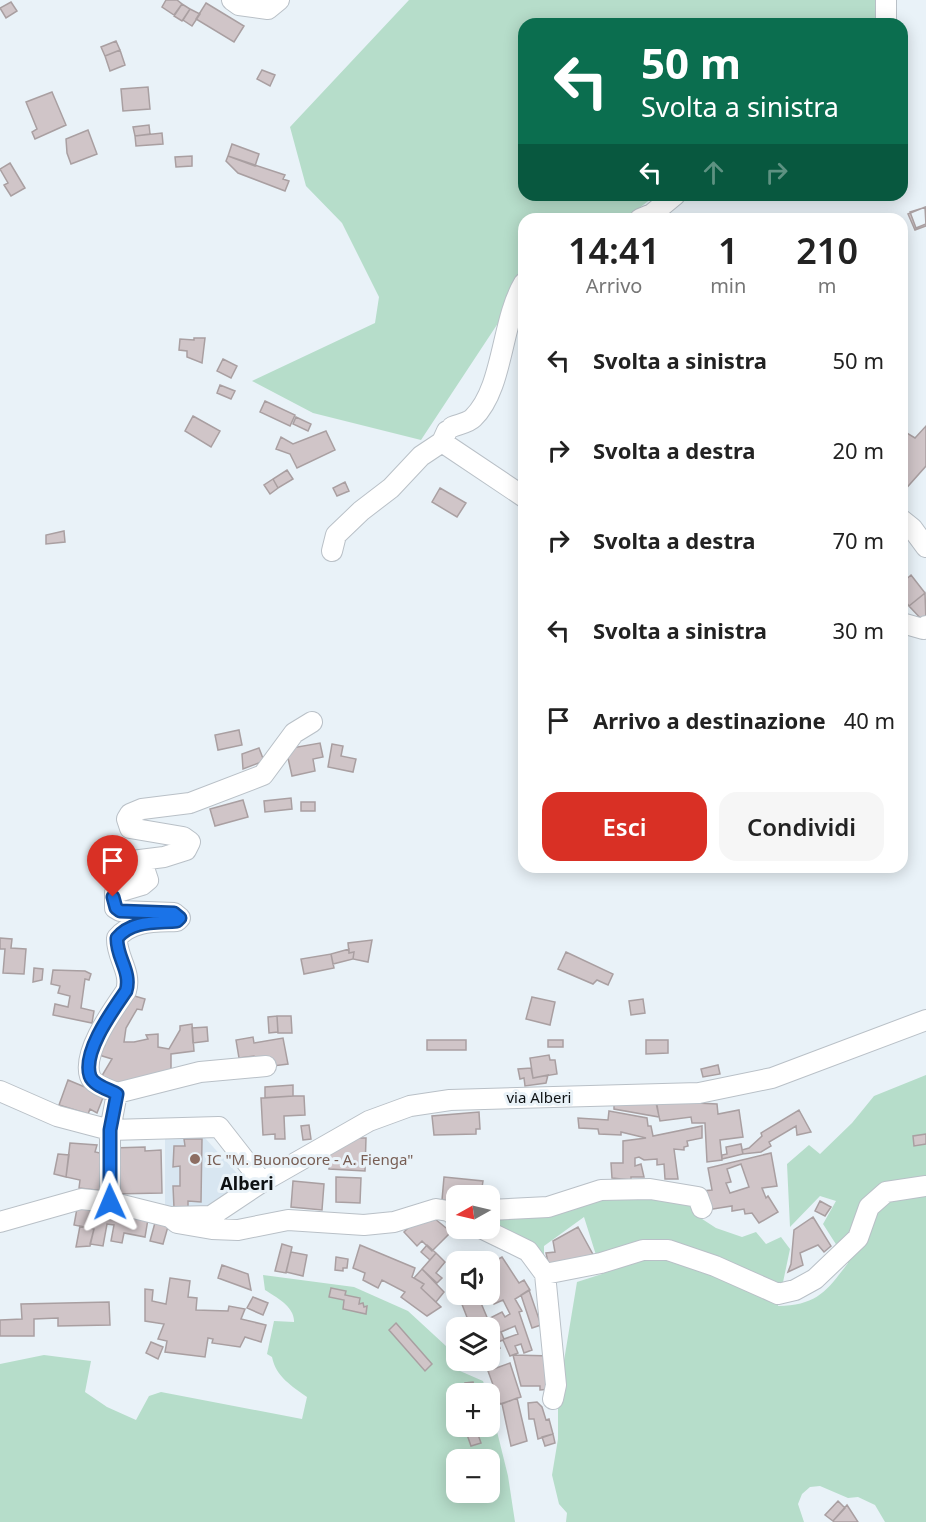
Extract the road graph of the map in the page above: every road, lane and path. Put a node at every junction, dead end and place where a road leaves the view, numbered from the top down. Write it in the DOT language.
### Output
graph roads {
  1 [pos="232,0"];
  2 [pos="279,0"];
  3 [pos="886,0"];
  4 [pos="886,18"];
  5 [pos="668,201"];
  6 [pos="653,213"];
  7 [pos="518,299"];
  8 [pos="447,433"];
  9 [pos="518,492"];
  10 [pos="908,525"];
  11 [pos="926,547"];
  12 [pos="333,551"];
  13 [pos="908,625"];
  14 [pos="926,626"];
  15 [pos="312,722"];
  16 [pos="926,1020"];
  17 [pos="266,1066"];
  18 [pos="0,1091"];
  19 [pos="117,1094"];
  20 [pos="110,1130"];
  21 [pos="262,1182"];
  22 [pos="926,1186"];
  23 [pos="110,1202"];
  24 [pos="702,1208"];
  25 [pos="500,1209"];
  26 [pos="446,1211"];
  27 [pos="170,1217"];
  28 [pos="0,1222"];
  29 [pos="500,1237"];
  30 [pos="545,1274"];
  31 [pos="553,1399"];
  1 -- 2 [label="street"];
  3 -- 4 [label="street"];
  5 -- 6 [label="street"];
  7 -- 8 [label="street"];
  8 -- 9 [label="street"];
  8 -- 12 [label="street"];
  10 -- 11 [label="street"];
  13 -- 14 [label="street"];
  15 -- 19 [label="street"];
  16 -- 21 [label="street, via Alberi"];
  17 -- 19 [label="street"];
  18 -- 20 [label="street"];
  19 -- 20 [label="street"];
  20 -- 21 [label="street"];
  20 -- 23 [label="street"];
  21 -- 27 [label="street, via Alberi"];
  22 -- 30 [label="street"];
  23 -- 27 [label="street, via Alberi"];
  23 -- 28 [label="street, via Alberi"];
  24 -- 25 [label="street"];
  26 -- 27 [label="street, via Alberi"];
  29 -- 30 [label="street"];
  30 -- 31 [label="street"];
}
